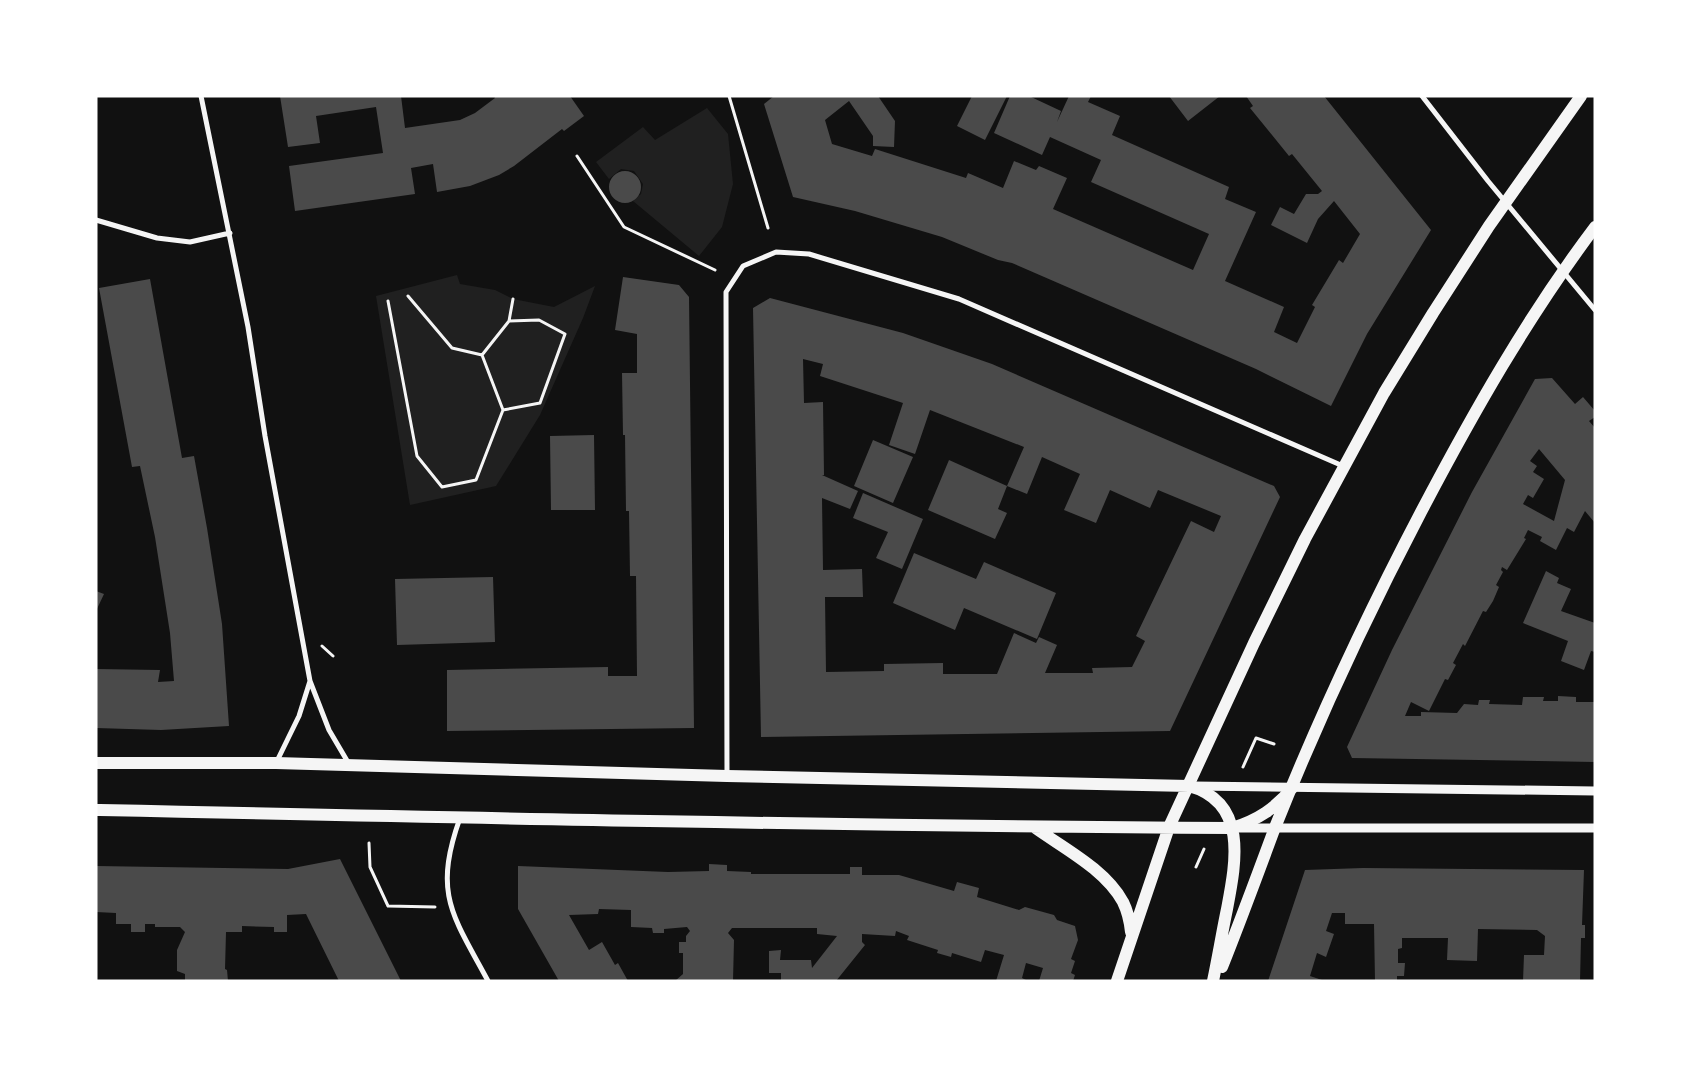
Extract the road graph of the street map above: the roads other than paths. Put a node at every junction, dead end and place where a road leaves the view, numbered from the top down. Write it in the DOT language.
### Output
graph roads {
  1 [pos="201,96"];
  2 [pos="1422,96"];
  3 [pos="1581,96"];
  4 [pos="1505,202"];
  5 [pos="96,220"];
  6 [pos="1595,227"];
  7 [pos="230,233"];
  8 [pos="1562,271"];
  9 [pos="1595,310"];
  10 [pos="1343,466"];
  11 [pos="310,681"];
  12 [pos="96,763"];
  13 [pos="276,763"];
  14 [pos="350,765"];
  15 [pos="727,776"];
  16 [pos="1189,786"];
  17 [pos="1293,787"];
  18 [pos="1595,791"];
  19 [pos="96,810"];
  20 [pos="460,817"];
  21 [pos="1034,827"];
  22 [pos="1169,827"];
  23 [pos="1232,828"];
  24 [pos="1595,828"];
  25 [pos="1275,830"];
  26 [pos="1132,935"];
  27 [pos="488,981"];
  28 [pos="1117,981"];
  29 [pos="1215,981"];
  1 -- 7 [label="street"];
  2 -- 4 [label="street"];
  3 -- 4 [label="main road"];
  4 -- 8 [label="street"];
  4 -- 10 [label="main road"];
  5 -- 7 [label="street"];
  6 -- 8 [label="main road"];
  7 -- 11 [label="street"];
  8 -- 9 [label="street"];
  8 -- 17 [label="main road"];
  10 -- 15 [label="street"];
  10 -- 16 [label="main road"];
  11 -- 13 [label="street"];
  11 -- 14 [label="street"];
  12 -- 13 [label="main road"];
  13 -- 14 [label="main road"];
  14 -- 15 [label="main road"];
  15 -- 16 [label="main road"];
  16 -- 17 [label="street"];
  16 -- 22 [label="main road"];
  16 -- 23 [label="main road"];
  17 -- 18 [label="street"];
  17 -- 23 [label="main road"];
  17 -- 25 [label="main road"];
  19 -- 20 [label="main road"];
  20 -- 21 [label="main road"];
  20 -- 27 [label="street"];
  21 -- 22 [label="main road"];
  21 -- 26 [label="main road"];
  22 -- 23 [label="main road"];
  22 -- 26 [label="main road"];
  23 -- 25 [label="street"];
  23 -- 29 [label="main road"];
  24 -- 25 [label="street"];
  25 -- 29 [label="main road"];
  26 -- 28 [label="main road"];
}
